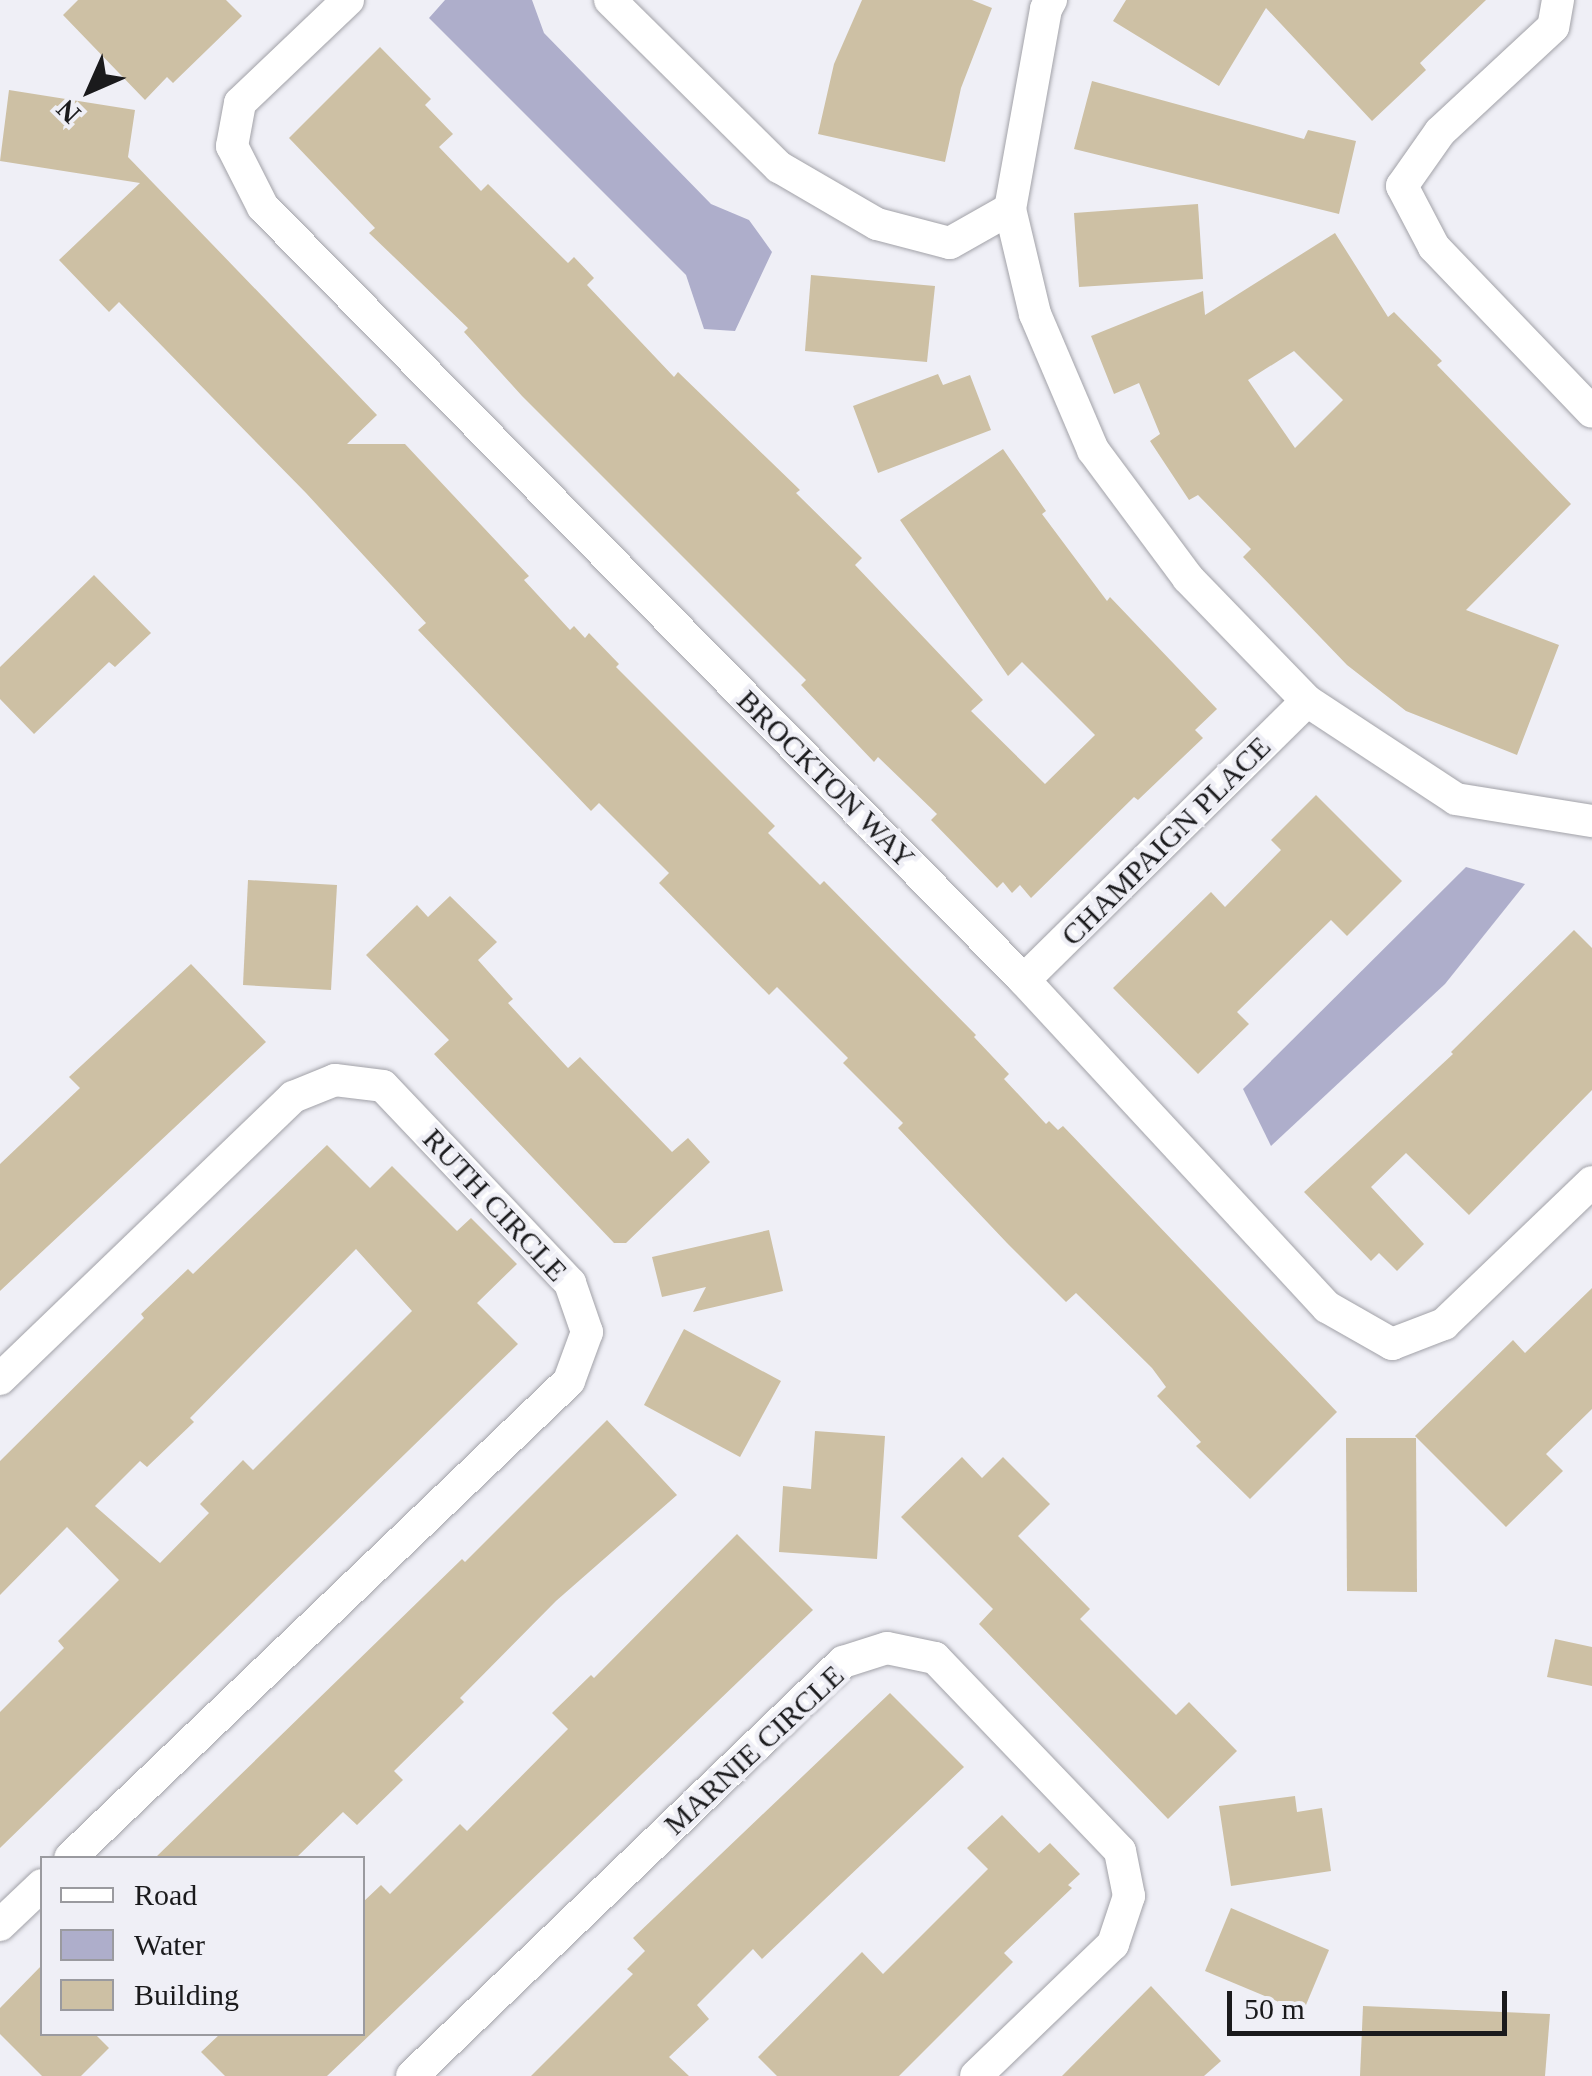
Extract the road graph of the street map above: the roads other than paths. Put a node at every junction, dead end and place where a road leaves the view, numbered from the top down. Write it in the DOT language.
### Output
graph roads {
  1 [pos="348,0"];
  2 [pos="610,0"];
  3 [pos="1051,0"];
  4 [pos="1558,0"];
  5 [pos="1010,208"];
  6 [pos="1592,412"];
  7 [pos="1307,702"];
  8 [pos="1592,822"];
  9 [pos="1024,980"];
  10 [pos="1592,1182"];
  11 [pos="0,1379"];
  12 [pos="72,1856"];
  13 [pos="40,1887"];
  14 [pos="0,1926"];
  15 [pos="412,2076"];
  16 [pos="976,2076"];
  1 -- 9 [label="street, BROCKTON WAY"];
  2 -- 5 [label="street"];
  3 -- 5 [label="street"];
  4 -- 6 [label="street"];
  5 -- 7 [label="street"];
  7 -- 8 [label="street"];
  7 -- 9 [label="street, CHAMPAIGN PLACE"];
  9 -- 10 [label="street, BROCKTON WAY"];
  11 -- 12 [label="street, RUTH CIRCLE"];
  13 -- 14 [label="street"];
  15 -- 16 [label="street, MARNIE CIRCLE"];
}
